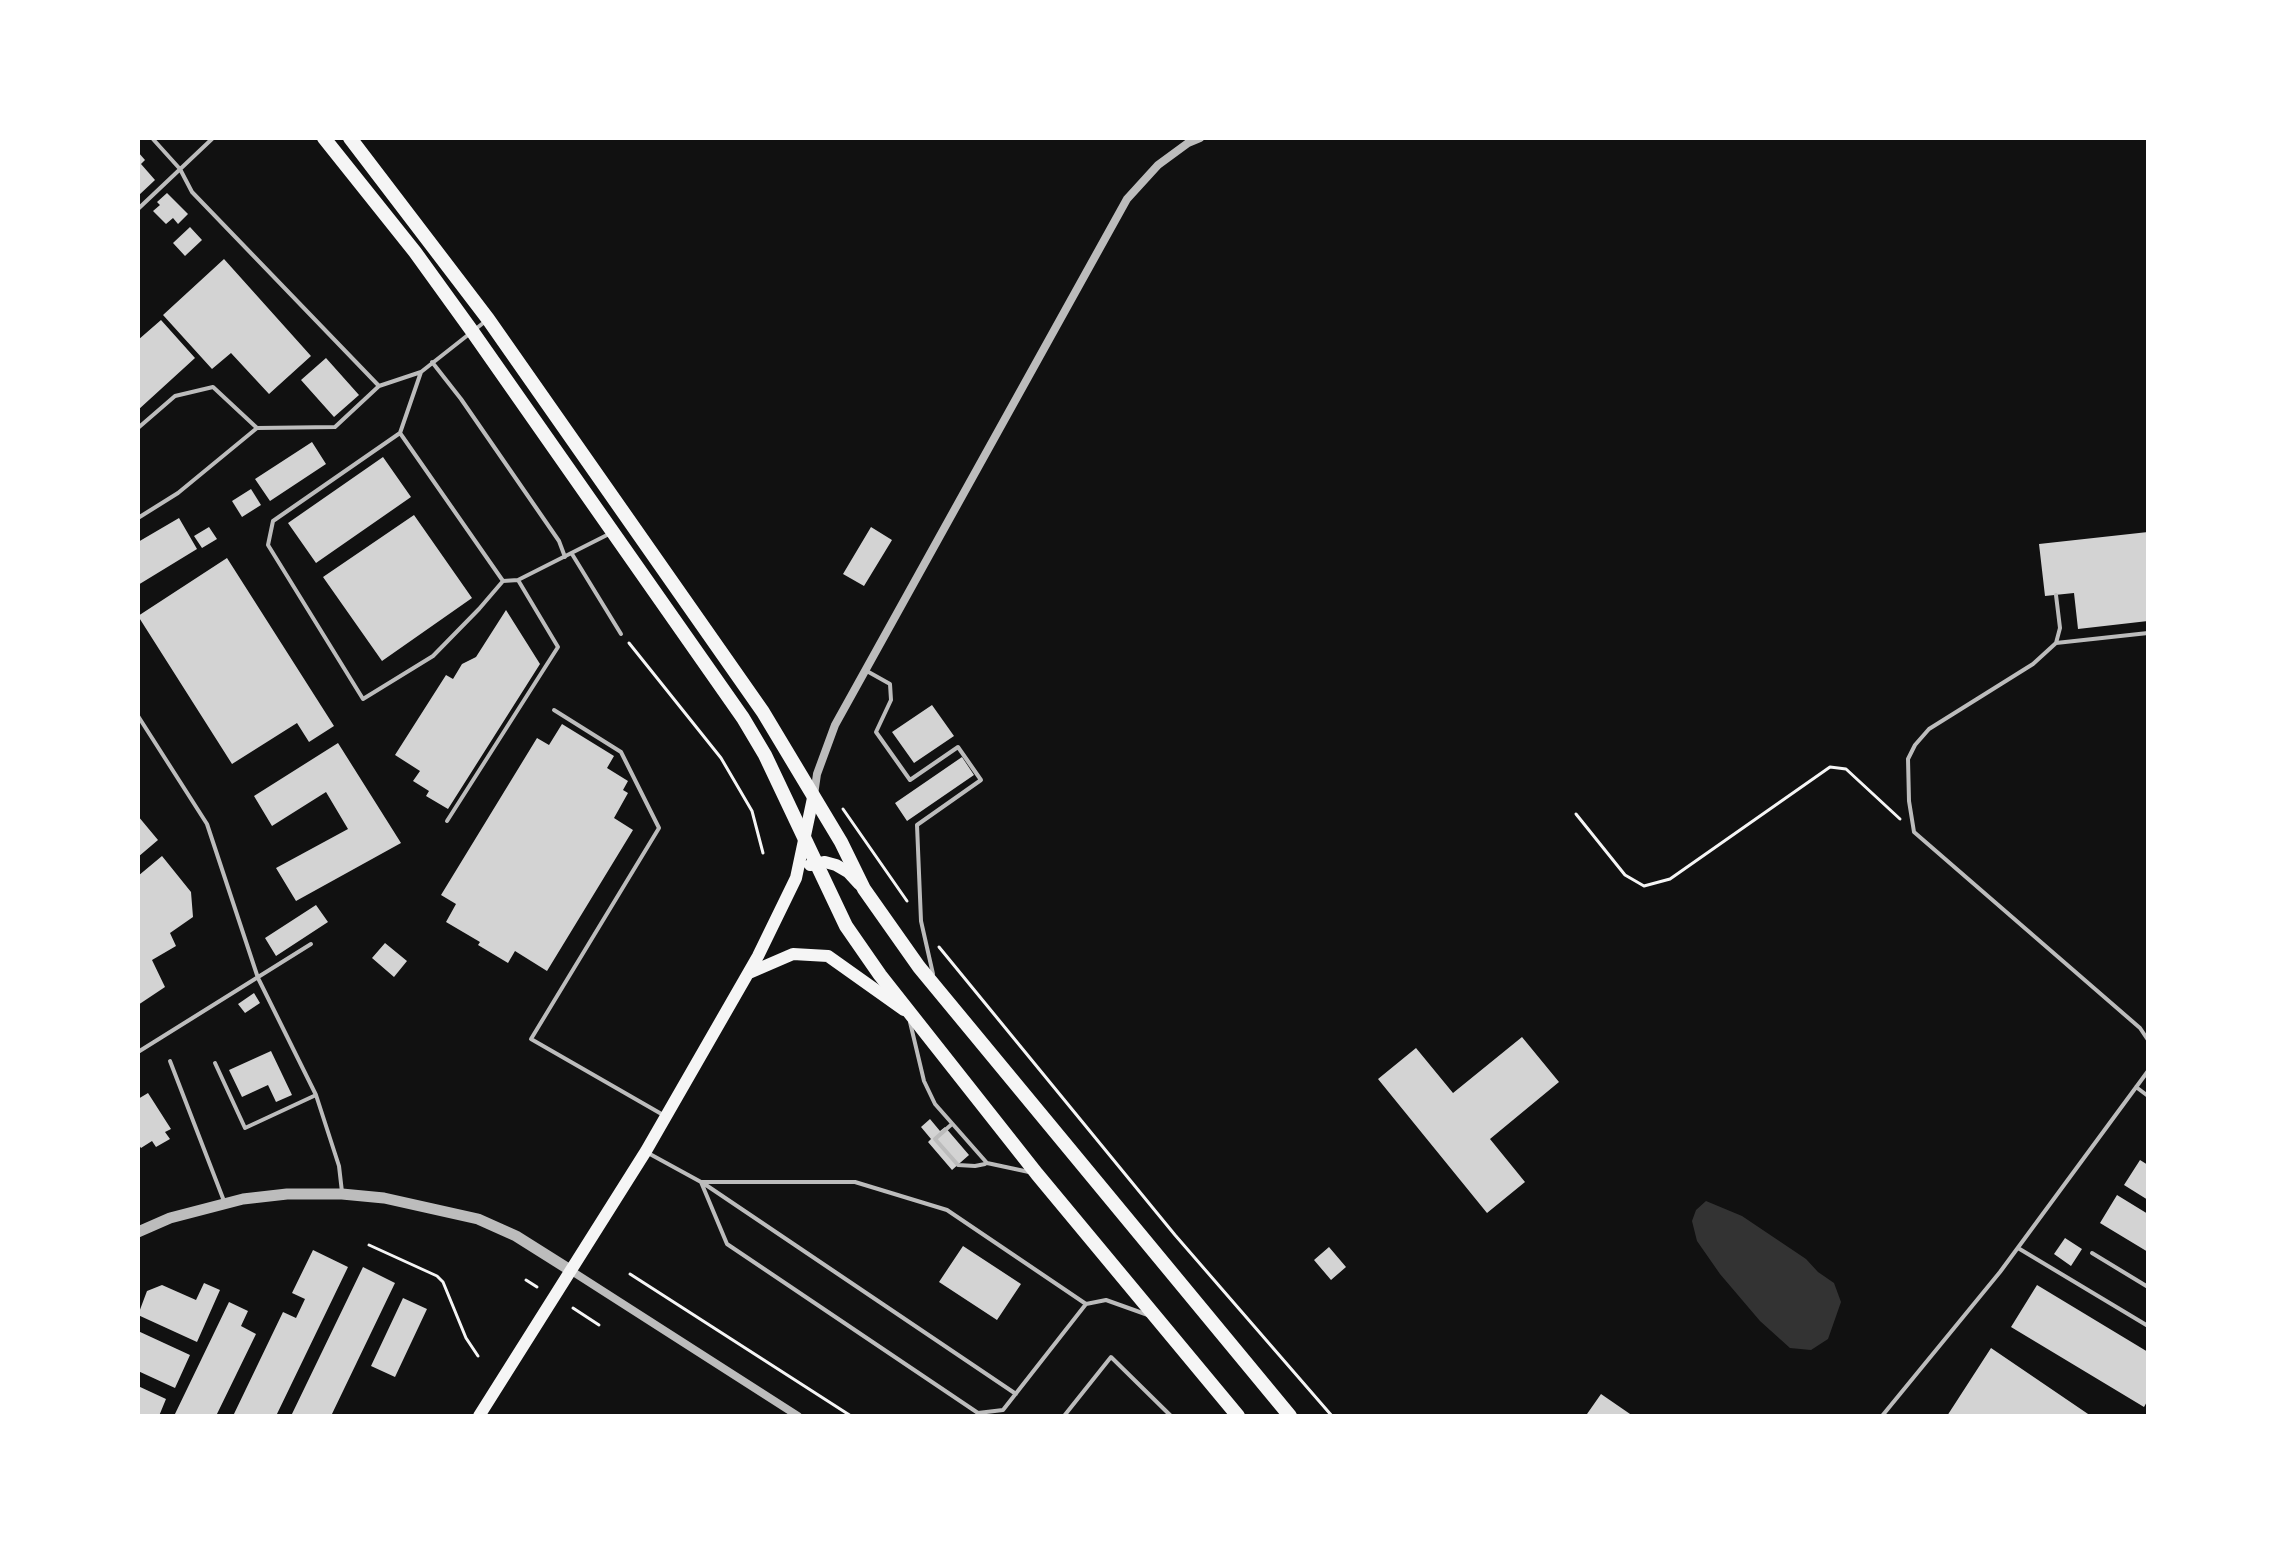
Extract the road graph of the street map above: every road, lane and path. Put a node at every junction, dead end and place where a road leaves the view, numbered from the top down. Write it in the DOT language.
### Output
graph roads {
  1 [pos="152,138"];
  2 [pos="213,138"];
  3 [pos="324,138"];
  4 [pos="350,138"];
  5 [pos="1200,138"];
  6 [pos="180,169"];
  7 [pos="138,209"];
  8 [pos="488,319"];
  9 [pos="472,331"];
  10 [pos="432,362"];
  11 [pos="421,372"];
  12 [pos="379,386"];
  13 [pos="138,428"];
  14 [pos="257,428"];
  15 [pos="400,433"];
  16 [pos="138,518"];
  17 [pos="614,531"];
  18 [pos="572,554"];
  19 [pos="565,557"];
  20 [pos="518,580"];
  21 [pos="503,581"];
  22 [pos="2056,595"];
  23 [pos="2148,633"];
  24 [pos="621,634"];
  25 [pos="2056,643"];
  26 [pos="865,670"];
  27 [pos="554,710"];
  28 [pos="138,716"];
  29 [pos="813,798"];
  30 [pos="836,800"];
  31 [pos="1576,814"];
  32 [pos="447,821"];
  33 [pos="1914,832"];
  34 [pos="806,840"];
  35 [pos="763,853"];
  36 [pos="816,863"];
  37 [pos="796,878"];
  38 [pos="864,889"];
  39 [pos="921,921"];
  40 [pos="311,944"];
  41 [pos="749,973"];
  42 [pos="258,978"];
  43 [pos="938,991"];
  44 [pos="908,1012"];
  45 [pos="2148,1040"];
  46 [pos="138,1052"];
  47 [pos="170,1061"];
  48 [pos="215,1063"];
  49 [pos="2148,1071"];
  50 [pos="2136,1087"];
  51 [pos="316,1095"];
  52 [pos="2148,1096"];
  53 [pos="667,1117"];
  54 [pos="952,1124"];
  55 [pos="646,1151"];
  56 [pos="987,1163"];
  57 [pos="1037,1174"];
  58 [pos="701,1182"];
  59 [pos="342,1194"];
  60 [pos="225,1203"];
  61 [pos="138,1232"];
  62 [pos="369,1245"];
  63 [pos="2018,1248"];
  64 [pos="2092,1253"];
  65 [pos="570,1270"];
  66 [pos="630,1274"];
  67 [pos="526,1280"];
  68 [pos="537,1287"];
  69 [pos="2148,1287"];
  70 [pos="1086,1304"];
  71 [pos="573,1308"];
  72 [pos="1155,1317"];
  73 [pos="599,1325"];
  74 [pos="2148,1326"];
  75 [pos="478,1356"];
  76 [pos="1016,1394"];
  77 [pos="479,1416"];
  78 [pos="798,1416"];
  79 [pos="851,1416"];
  80 [pos="1064,1416"];
  81 [pos="1171,1416"];
  82 [pos="1238,1416"];
  83 [pos="1290,1416"];
  84 [pos="1332,1416"];
  85 [pos="1882,1416"];
  1 -- 6 [label="lane"];
  2 -- 6 [label="lane"];
  3 -- 9 [label="main road"];
  4 -- 8 [label="main road"];
  5 -- 26 [label="street"];
  6 -- 7 [label="lane"];
  6 -- 12 [label="lane"];
  8 -- 9 [label="lane"];
  8 -- 29 [label="main road"];
  9 -- 10 [label="lane"];
  9 -- 17 [label="main road"];
  10 -- 11 [label="lane"];
  10 -- 19 [label="lane"];
  11 -- 12 [label="lane"];
  11 -- 15 [label="lane"];
  12 -- 14 [label="lane"];
  13 -- 14 [label="lane"];
  14 -- 16 [label="lane"];
  15 -- 21 [label="lane"];
  15 -- 21 [label="lane"];
  17 -- 18 [label="lane"];
  17 -- 34 [label="main road"];
  18 -- 19 [label="lane"];
  18 -- 24 [label="lane"];
  19 -- 20 [label="lane"];
  20 -- 21 [label="lane"];
  20 -- 32 [label="lane"];
  22 -- 25 [label="lane"];
  23 -- 25 [label="lane"];
  24 -- 35 [label="path"];
  25 -- 33 [label="lane"];
  26 -- 29 [label="street"];
  26 -- 39 [label="lane"];
  27 -- 53 [label="lane"];
  28 -- 42 [label="lane"];
  29 -- 34 [label="main road"];
  29 -- 38 [label="main road"];
  30 -- 39 [label="path"];
  31 -- 33 [label="path"];
  33 -- 45 [label="lane"];
  34 -- 36 [label="main road"];
  34 -- 37 [label="main road"];
  36 -- 37 [label="main road"];
  36 -- 38 [label="main road"];
  36 -- 44 [label="main road"];
  37 -- 41 [label="main road"];
  38 -- 43 [label="main road"];
  39 -- 43 [label="lane"];
  39 -- 84 [label="path"];
  40 -- 42 [label="lane"];
  41 -- 44 [label="main road"];
  41 -- 53 [label="main road"];
  42 -- 46 [label="lane"];
  42 -- 51 [label="lane"];
  43 -- 83 [label="main road"];
  44 -- 54 [label="lane"];
  44 -- 57 [label="main road"];
  47 -- 60 [label="lane"];
  48 -- 51 [label="lane"];
  49 -- 50 [label="lane"];
  50 -- 52 [label="lane"];
  50 -- 63 [label="lane"];
  51 -- 59 [label="lane"];
  53 -- 55 [label="main road"];
  54 -- 56 [label="lane"];
  54 -- 56 [label="lane"];
  55 -- 58 [label="lane"];
  55 -- 65 [label="main road"];
  56 -- 57 [label="lane"];
  57 -- 72 [label="main road"];
  58 -- 70 [label="lane"];
  58 -- 76 [label="lane"];
  58 -- 76 [label="lane"];
  59 -- 60 [label="street"];
  59 -- 65 [label="street"];
  60 -- 61 [label="street"];
  62 -- 75 [label="path"];
  63 -- 74 [label="lane"];
  63 -- 85 [label="lane"];
  64 -- 69 [label="lane"];
  65 -- 77 [label="main road"];
  65 -- 78 [label="street"];
  66 -- 79 [label="path"];
  67 -- 68 [label="path"];
  70 -- 72 [label="lane"];
  70 -- 76 [label="lane"];
  71 -- 73 [label="path"];
  72 -- 82 [label="main road"];
  80 -- 81 [label="lane"];
}
